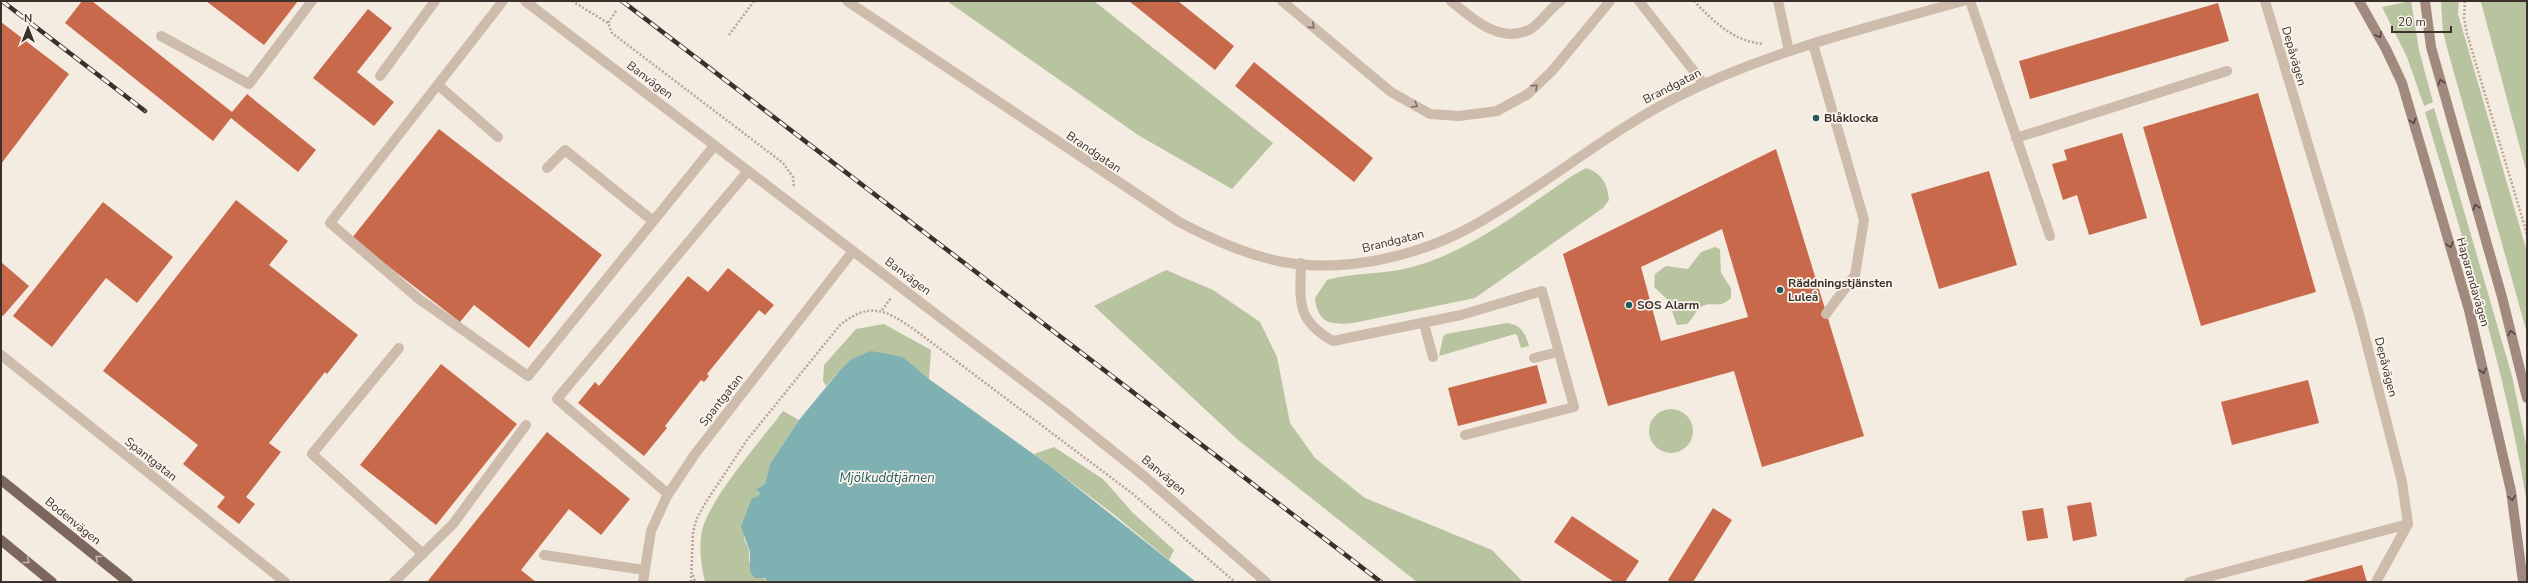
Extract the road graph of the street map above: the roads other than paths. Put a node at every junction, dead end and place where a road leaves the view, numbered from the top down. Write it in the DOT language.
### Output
graph roads {
  1 [pos="312,1"];
  2 [pos="436,1"];
  3 [pos="503,1"];
  4 [pos="525,1"];
  5 [pos="847,1"];
  6 [pos="1282,1"];
  7 [pos="1451,1"];
  8 [pos="1561,1"];
  9 [pos="1610,1"];
  10 [pos="1639,1"];
  11 [pos="1778,1"];
  12 [pos="1963,1"];
  13 [pos="1970,1"];
  14 [pos="2265,1"];
  15 [pos="2359,1"];
  16 [pos="2425,1"];
  17 [pos="161,36"];
  18 [pos="1813,44"];
  19 [pos="1789,50"];
  20 [pos="2227,71"];
  21 [pos="380,76"];
  22 [pos="1704,84"];
  23 [pos="438,85"];
  24 [pos="498,136"];
  25 [pos="2016,138"];
  26 [pos="714,146"];
  27 [pos="547,168"];
  28 [pos="748,171"];
  29 [pos="653,222"];
  30 [pos="2050,236"];
  31 [pos="853,251"];
  32 [pos="1301,264"];
  33 [pos="1826,314"];
  34 [pos="1424,324"];
  35 [pos="399,348"];
  36 [pos="1558,352"];
  37 [pos="1,356"];
  38 [pos="1433,357"];
  39 [pos="1534,358"];
  40 [pos="2527,398"];
  41 [pos="526,425"];
  42 [pos="1465,435"];
  43 [pos="1,480"];
  44 [pos="668,494"];
  45 [pos="2408,524"];
  46 [pos="1,540"];
  47 [pos="423,554"];
  48 [pos="544,555"];
  49 [pos="644,570"];
  50 [pos="52,582"];
  51 [pos="128,582"];
  52 [pos="285,582"];
  53 [pos="394,582"];
  54 [pos="643,582"];
  55 [pos="1266,582"];
  56 [pos="2189,582"];
  57 [pos="2376,582"];
  58 [pos="2523,582"];
  1 -- 17 [label="street"];
  2 -- 21 [label="street"];
  3 -- 23 [label="street"];
  4 -- 26 [label="street, Banvägen"];
  5 -- 32 [label="street, Brandgatan"];
  6 -- 9 [label="street, one-way"];
  7 -- 8 [label="street"];
  10 -- 22 [label="street"];
  11 -- 19 [label="street"];
  12 -- 18 [label="street, Brandgatan"];
  13 -- 25 [label="street"];
  14 -- 45 [label="street, Depåvägen"];
  15 -- 58 [label="main road, Haparandavägen, one-way"];
  40 -- 16 [label="main road, Haparandavägen, one-way"];
  18 -- 19 [label="street, Brandgatan"];
  18 -- 33 [label="street"];
  19 -- 22 [label="street, Brandgatan"];
  20 -- 25 [label="street"];
  22 -- 32 [label="street, Brandgatan"];
  23 -- 24 [label="street"];
  23 -- 29 [label="street"];
  25 -- 30 [label="street"];
  26 -- 28 [label="street, Banvägen"];
  26 -- 29 [label="street"];
  27 -- 29 [label="street"];
  28 -- 31 [label="street, Banvägen"];
  28 -- 44 [label="street"];
  31 -- 44 [label="street, Spantgatan"];
  31 -- 55 [label="street, Banvägen"];
  32 -- 34 [label="street"];
  34 -- 36 [label="street"];
  34 -- 38 [label="street"];
  35 -- 47 [label="street"];
  36 -- 39 [label="street"];
  36 -- 42 [label="street"];
  37 -- 52 [label="street, Spantgatan"];
  41 -- 47 [label="street"];
  51 -- 43 [label="main road, Bodenvägen, one-way"];
  44 -- 49 [label="street, Spantgatan"];
  45 -- 56 [label="street"];
  45 -- 57 [label="street"];
  46 -- 50 [label="main road, one-way"];
  47 -- 53 [label="street"];
  48 -- 49 [label="street"];
  49 -- 54 [label="street, Spantgatan"];
}
